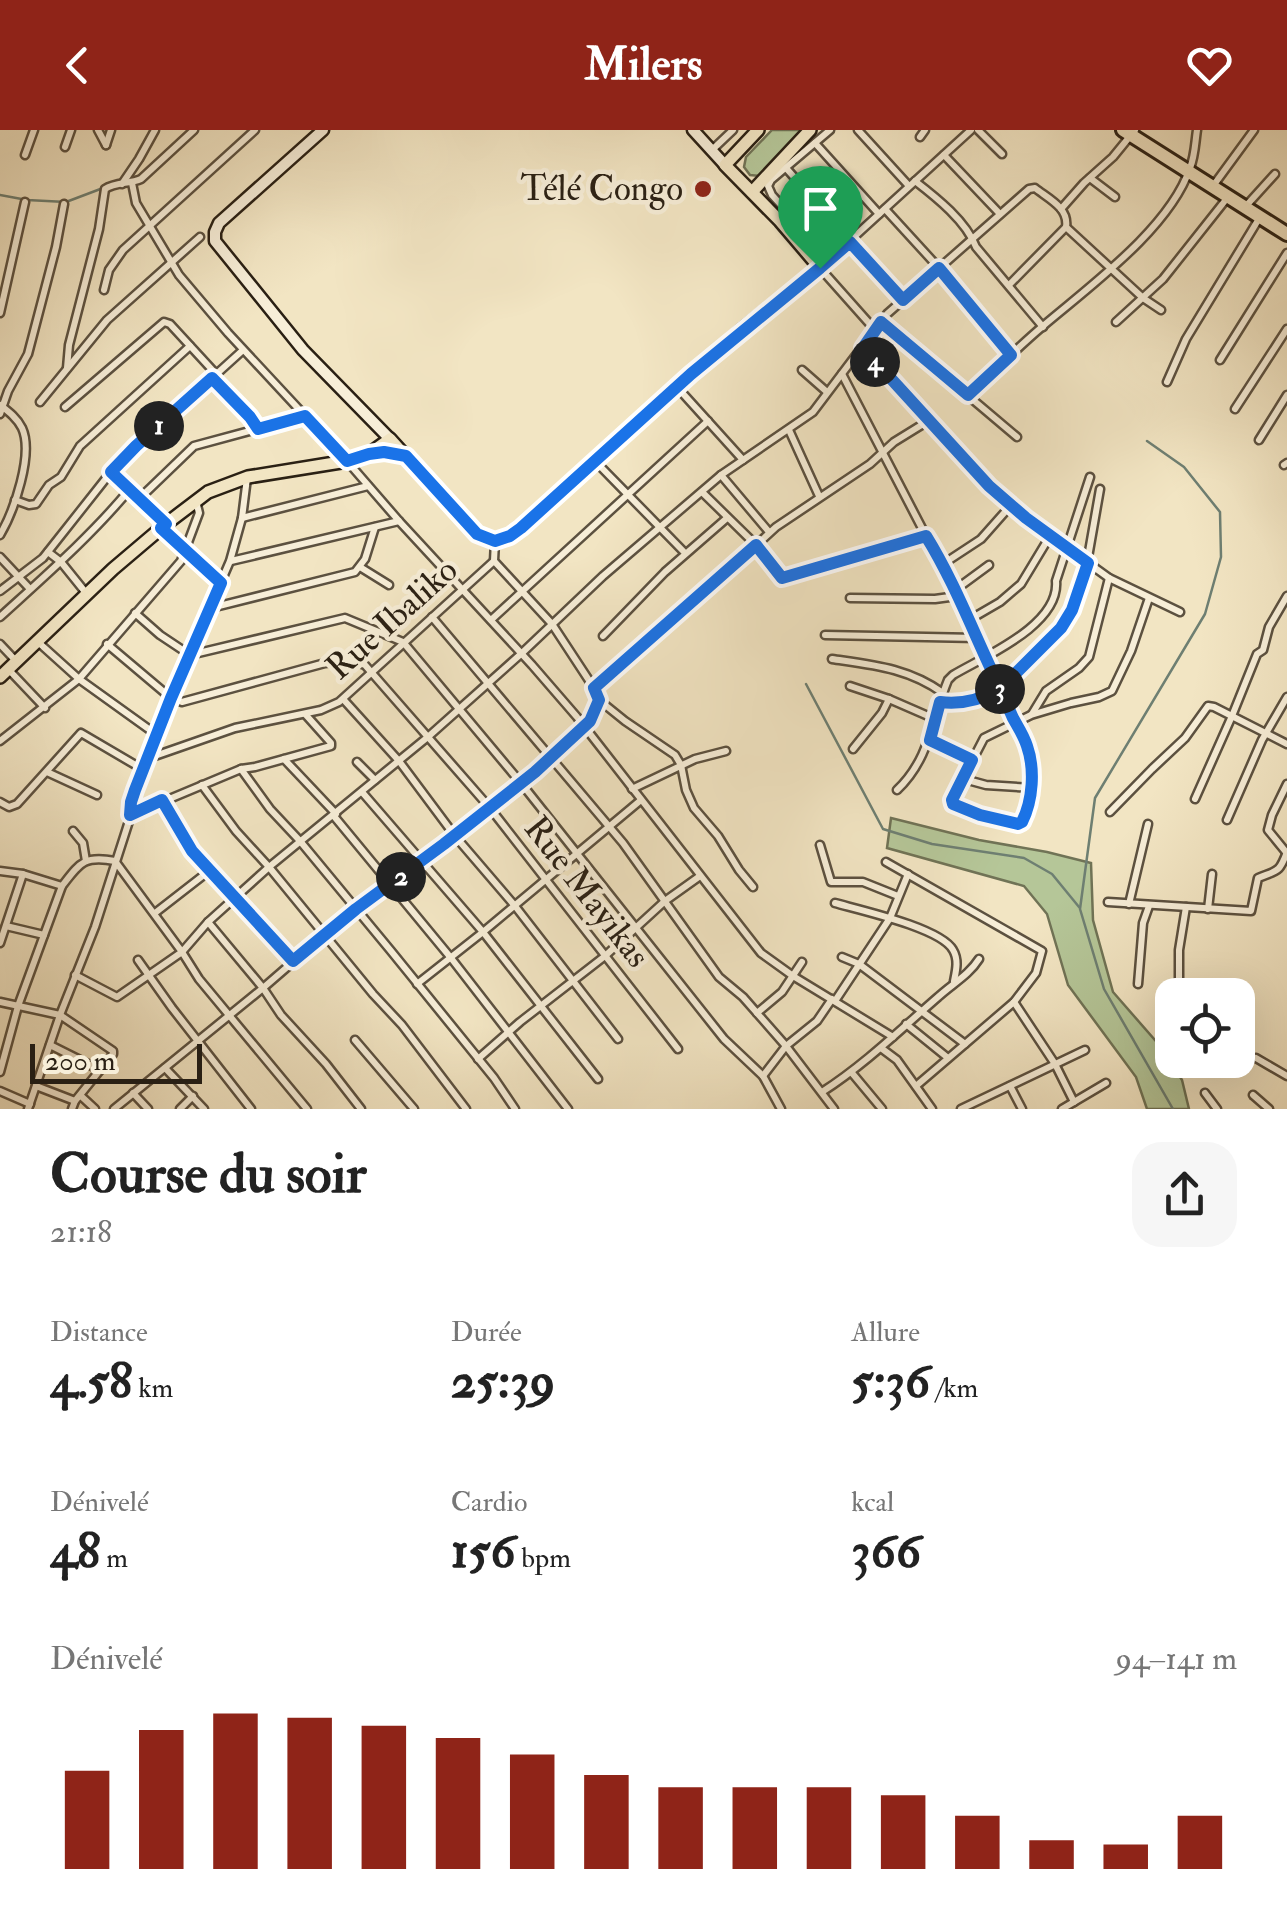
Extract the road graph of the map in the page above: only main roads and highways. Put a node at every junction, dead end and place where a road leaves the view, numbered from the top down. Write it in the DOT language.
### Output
graph roads {
  1 [pos="758,130"];
  2 [pos="1130,132"];
  3 [pos="812,136"];
  4 [pos="752,192"];
  5 [pos="1287,234"];
  6 [pos="9,670"];
  1 -- 4 [label="main road"];
  2 -- 5 [label="highway"];
  3 -- 4 [label="main road"];
  4 -- 6 [label="main road"];
}
